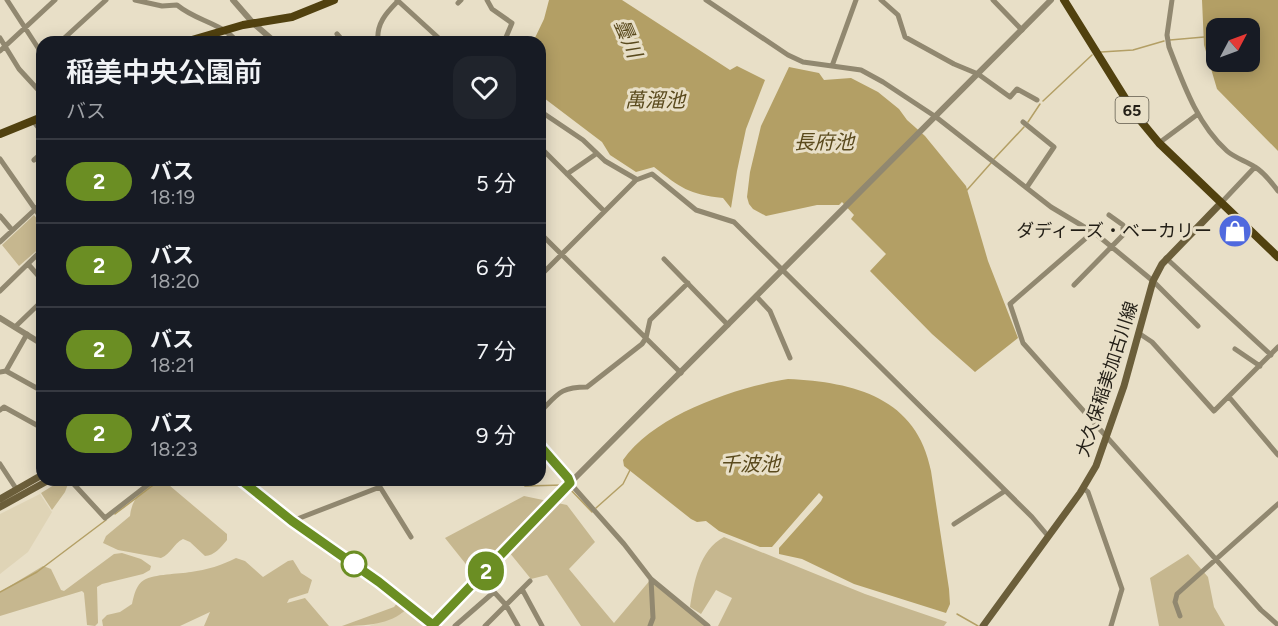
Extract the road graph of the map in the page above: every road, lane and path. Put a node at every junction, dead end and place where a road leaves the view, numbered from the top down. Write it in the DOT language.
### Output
graph roads {
  1 [pos="7,0"];
  2 [pos="55,0"];
  3 [pos="106,0"];
  4 [pos="135,0"];
  5 [pos="232,0"];
  6 [pos="334,0"];
  7 [pos="398,0"];
  8 [pos="487,0"];
  9 [pos="706,0"];
  10 [pos="856,0"];
  11 [pos="881,0"];
  12 [pos="993,0"];
  13 [pos="1051,0"];
  14 [pos="1064,0"];
  15 [pos="1172,0"];
  16 [pos="178,3"];
  17 [pos="254,23"];
  18 [pos="26,27"];
  19 [pos="1022,30"];
  20 [pos="227,31"];
  21 [pos="67,36"];
  22 [pos="207,36"];
  23 [pos="232,36"];
  24 [pos="268,36"];
  25 [pos="378,36"];
  26 [pos="437,36"];
  27 [pos="507,36"];
  28 [pos="0,39"];
  29 [pos="36,44"];
  30 [pos="2,49"];
  31 [pos="832,66"];
  32 [pos="978,74"];
  33 [pos="36,87"];
  34 [pos="1037,100"];
  35 [pos="1198,114"];
  36 [pos="546,115"];
  37 [pos="936,117"];
  38 [pos="36,120"];
  39 [pos="33,121"];
  40 [pos="1023,122"];
  41 [pos="36,125"];
  42 [pos="0,134"];
  43 [pos="1159,143"];
  44 [pos="546,153"];
  45 [pos="596,154"];
  46 [pos="0,159"];
  47 [pos="1255,167"];
  48 [pos="567,174"];
  49 [pos="636,179"];
  50 [pos="1026,187"];
  51 [pos="1278,190"];
  52 [pos="1221,203"];
  53 [pos="34,210"];
  54 [pos="604,211"];
  55 [pos="36,212"];
  56 [pos="1109,215"];
  57 [pos="0,216"];
  58 [pos="12,230"];
  59 [pos="1093,232"];
  60 [pos="546,239"];
  61 [pos="0,242"];
  62 [pos="1113,247"];
  63 [pos="561,255"];
  64 [pos="36,256"];
  65 [pos="1278,257"];
  66 [pos="1166,258"];
  67 [pos="664,259"];
  68 [pos="28,264"];
  69 [pos="546,270"];
  70 [pos="782,270"];
  71 [pos="36,273"];
  72 [pos="1153,281"];
  73 [pos="688,283"];
  74 [pos="1074,285"];
  75 [pos="0,291"];
  76 [pos="756,296"];
  77 [pos="36,307"];
  78 [pos="0,318"];
  79 [pos="728,325"];
  80 [pos="1198,326"];
  81 [pos="15,327"];
  82 [pos="27,334"];
  83 [pos="1140,334"];
  84 [pos="646,338"];
  85 [pos="36,340"];
  86 [pos="1278,347"];
  87 [pos="1235,349"];
  88 [pos="1271,355"];
  89 [pos="790,357"];
  90 [pos="1260,366"];
  91 [pos="3,371"];
  92 [pos="681,373"];
  93 [pos="36,388"];
  94 [pos="1230,397"];
  95 [pos="546,406"];
  96 [pos="0,410"];
  97 [pos="36,425"];
  98 [pos="1107,437"];
  99 [pos="546,453"];
  100 [pos="1278,455"];
  101 [pos="0,464"];
  102 [pos="36,479"];
  103 [pos="570,483"];
  104 [pos="38,486"];
  105 [pos="76,486"];
  106 [pos="146,486"];
  107 [pos="248,486"];
  108 [pos="380,487"];
  109 [pos="1083,489"];
  110 [pos="17,490"];
  111 [pos="1005,492"];
  112 [pos="0,499"];
  113 [pos="1278,504"];
  114 [pos="0,507"];
  115 [pos="292,521"];
  116 [pos="954,524"];
  117 [pos="1048,536"];
  118 [pos="411,537"];
  119 [pos="1216,558"];
  120 [pos="651,579"];
  121 [pos="530,581"];
  122 [pos="522,590"];
  123 [pos="506,605"];
  124 [pos="1180,616"];
  125 [pos="488,625"];
  126 [pos="1278,625"];
  127 [pos="433,626"];
  128 [pos="455,626"];
  129 [pos="518,626"];
  130 [pos="542,626"];
  131 [pos="650,626"];
  132 [pos="708,626"];
  133 [pos="983,626"];
  134 [pos="1111,626"];
  1 -- 18 [label="street"];
  2 -- 18 [label="street"];
  3 -- 21 [label="street"];
  4 -- 16 [label="street"];
  5 -- 17 [label="street"];
  6 -- 17 [label="main road"];
  7 -- 25 [label="street"];
  7 -- 26 [label="street"];
  8 -- 27 [label="street"];
  9 -- 31 [label="street"];
  10 -- 31 [label="street"];
  11 -- 32 [label="street"];
  12 -- 19 [label="street"];
  13 -- 19 [label="street"];
  14 -- 43 [label="main road, 65"];
  15 -- 35 [label="street"];
  16 -- 20 [label="street"];
  17 -- 20 [label="main road"];
  17 -- 24 [label="street"];
  18 -- 29 [label="street"];
  18 -- 30 [label="street"];
  19 -- 32 [label="street"];
  20 -- 22 [label="main road"];
  20 -- 23 [label="street"];
  28 -- 30 [label="street"];
  30 -- 33 [label="street"];
  31 -- 37 [label="street"];
  32 -- 34 [label="street"];
  32 -- 37 [label="street"];
  35 -- 43 [label="street"];
  35 -- 47 [label="street"];
  36 -- 45 [label="street"];
  37 -- 50 [label="street"];
  37 -- 70 [label="street"];
  38 -- 39 [label="main road"];
  39 -- 41 [label="street"];
  39 -- 42 [label="main road"];
  40 -- 50 [label="street"];
  43 -- 52 [label="main road, 65"];
  44 -- 48 [label="street"];
  45 -- 48 [label="street"];
  45 -- 49 [label="street"];
  46 -- 53 [label="street"];
  47 -- 51 [label="street"];
  47 -- 52 [label="street"];
  48 -- 54 [label="street"];
  49 -- 54 [label="street"];
  49 -- 70 [label="street"];
  50 -- 59 [label="street"];
  52 -- 65 [label="main road, 65"];
  52 -- 66 [label="main road, 大久保稲美加古川線"];
  53 -- 55 [label="street"];
  53 -- 58 [label="street"];
  54 -- 63 [label="street"];
  56 -- 62 [label="street"];
  57 -- 58 [label="street"];
  58 -- 61 [label="street"];
  59 -- 62 [label="street"];
  59 -- 98 [label="street"];
  60 -- 63 [label="street"];
  62 -- 72 [label="street"];
  62 -- 74 [label="street"];
  63 -- 69 [label="street"];
  63 -- 84 [label="street"];
  64 -- 68 [label="street"];
  66 -- 72 [label="main road, 大久保稲美加古川線"];
  66 -- 88 [label="street"];
  67 -- 73 [label="street"];
  68 -- 71 [label="street"];
  68 -- 75 [label="street"];
  70 -- 76 [label="street"];
  70 -- 111 [label="street"];
  72 -- 80 [label="street"];
  72 -- 83 [label="main road, 大久保稲美加古川線"];
  73 -- 79 [label="street"];
  73 -- 84 [label="street"];
  76 -- 79 [label="street"];
  76 -- 89 [label="street"];
  77 -- 81 [label="street"];
  78 -- 81 [label="street"];
  79 -- 92 [label="street"];
  81 -- 82 [label="street"];
  82 -- 85 [label="street"];
  82 -- 91 [label="street"];
  83 -- 94 [label="street"];
  83 -- 98 [label="main road, 大久保稲美加古川線"];
  84 -- 92 [label="street"];
  84 -- 95 [label="street"];
  86 -- 88 [label="street"];
  87 -- 90 [label="street"];
  88 -- 90 [label="street"];
  90 -- 94 [label="street"];
  91 -- 93 [label="street"];
  92 -- 103 [label="street"];
  94 -- 100 [label="street"];
  96 -- 97 [label="street"];
  98 -- 109 [label="main road, 大久保稲美加古川線"];
  98 -- 119 [label="street"];
  99 -- 103 [label="street"];
  101 -- 110 [label="street"];
  102 -- 110 [label="main road"];
  103 -- 120 [label="street"];
  103 -- 127 [label="street"];
  104 -- 114 [label="main road"];
  105 -- 106 [label="street"];
  107 -- 115 [label="main road"];
  108 -- 115 [label="street"];
  108 -- 118 [label="street"];
  109 -- 117 [label="main road, 大久保稲美加古川線"];
  109 -- 134 [label="street"];
  110 -- 112 [label="main road"];
  111 -- 116 [label="street"];
  111 -- 117 [label="street"];
  113 -- 119 [label="street"];
  115 -- 127 [label="main road"];
  117 -- 133 [label="main road, 大久保稲美加古川線"];
  119 -- 124 [label="street"];
  119 -- 126 [label="street"];
  120 -- 131 [label="street"];
  120 -- 132 [label="street"];
  121 -- 122 [label="street"];
  122 -- 123 [label="street"];
  122 -- 130 [label="street"];
  123 -- 125 [label="street"];
  123 -- 128 [label="street"];
  123 -- 129 [label="street"];
}
